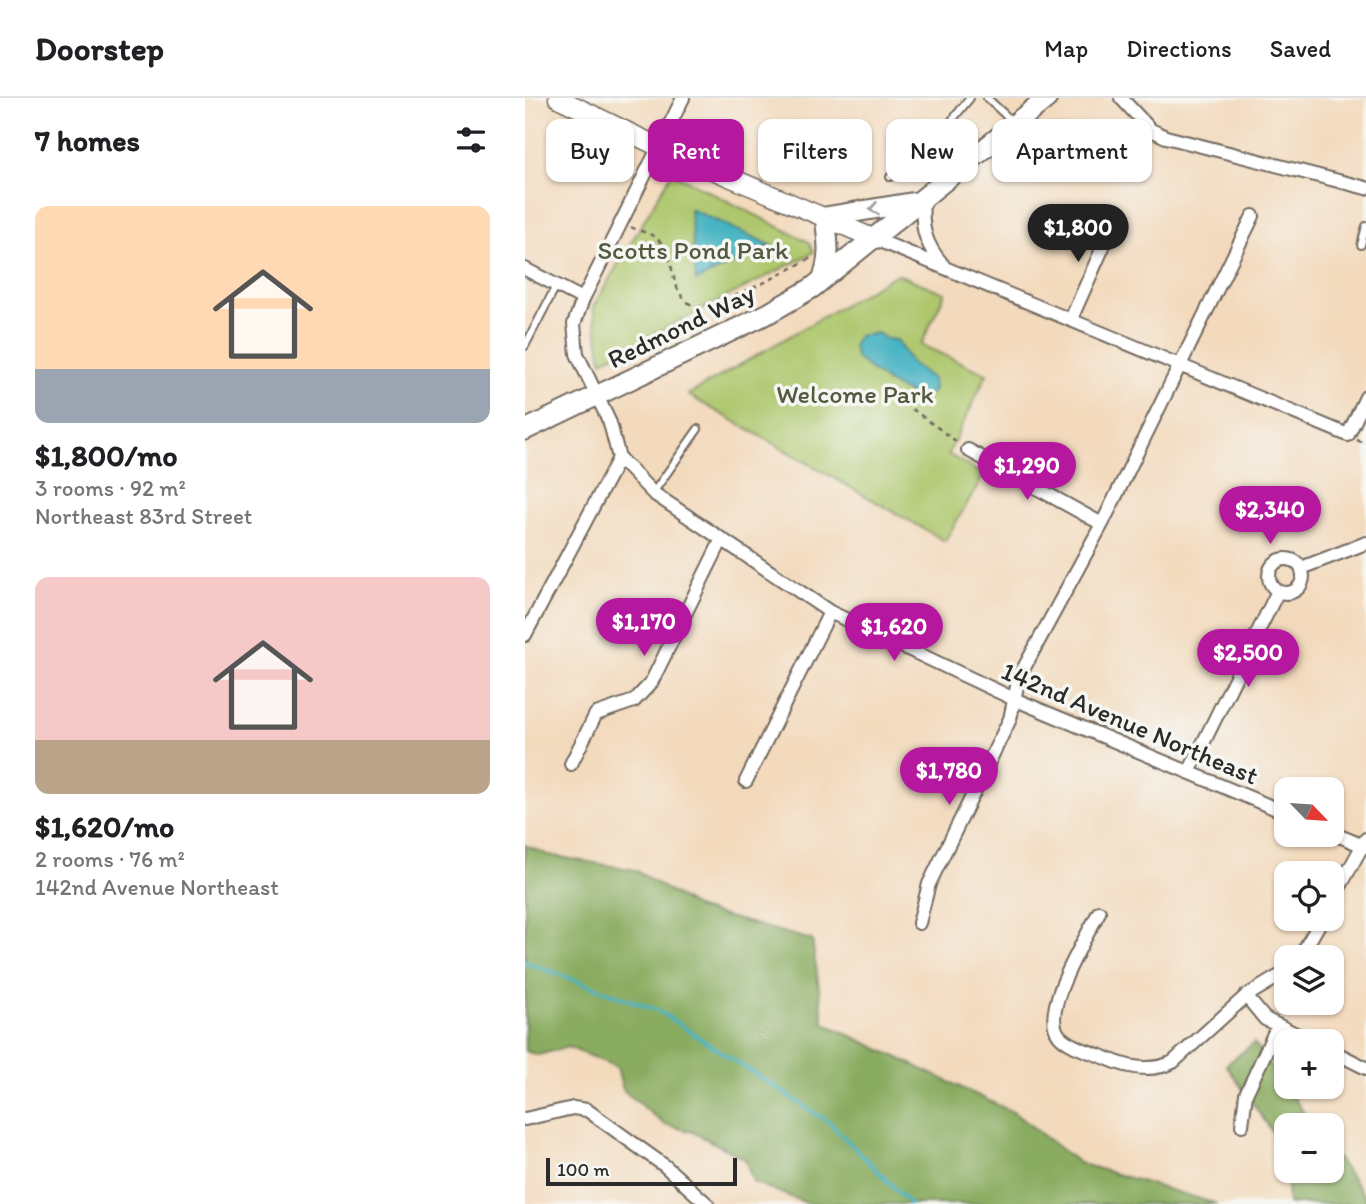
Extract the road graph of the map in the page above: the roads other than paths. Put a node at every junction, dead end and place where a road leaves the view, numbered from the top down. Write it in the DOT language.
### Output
graph roads {
  1 [pos="558,98"];
  2 [pos="683,98"];
  3 [pos="970,98"];
  4 [pos="987,98"];
  5 [pos="1047,98"];
  6 [pos="1121,98"];
  7 [pos="674,119"];
  8 [pos="953,119"];
  9 [pos="1010,119"];
  10 [pos="1021,119"];
  11 [pos="648,142"];
  12 [pos="992,143"];
  13 [pos="648,173"];
  14 [pos="742,182"];
  15 [pos="1366,188"];
  16 [pos="923,201"];
  17 [pos="1253,216"];
  18 [pos="825,217"];
  19 [pos="1112,219"];
  20 [pos="1366,226"];
  21 [pos="875,239"];
  22 [pos="1361,245"];
  23 [pos="945,268"];
  24 [pos="525,269"];
  25 [pos="822,280"];
  26 [pos="556,286"];
  27 [pos="583,299"];
  28 [pos="1071,319"];
  29 [pos="525,346"];
  30 [pos="1180,364"];
  31 [pos="595,396"];
  32 [pos="1366,397"];
  33 [pos="698,429"];
  34 [pos="525,430"];
  35 [pos="968,450"];
  36 [pos="619,457"];
  37 [pos="653,493"];
  38 [pos="1102,524"];
  39 [pos="721,541"];
  40 [pos="1366,543"];
  41 [pos="1301,568"];
  42 [pos="1277,591"];
  43 [pos="830,612"];
  44 [pos="525,635"];
  45 [pos="1014,699"];
  46 [pos="571,764"];
  47 [pos="1189,772"];
  48 [pos="746,781"];
  49 [pos="1274,808"];
  50 [pos="1344,836"];
  51 [pos="1365,844"];
  52 [pos="1344,880"];
  53 [pos="1099,912"];
  54 [pos="919,923"];
  55 [pos="1274,979"];
  56 [pos="1246,996"];
  57 [pos="1278,1025"];
  58 [pos="1286,1029"];
  59 [pos="1344,1057"];
  60 [pos="1366,1069"];
  61 [pos="525,1119"];
  62 [pos="1242,1125"];
  63 [pos="707,1204"];
  1 -- 11 [label="main road"];
  2 -- 7 [label="street"];
  3 -- 8 [label="lane"];
  4 -- 9 [label="lane"];
  5 -- 10 [label="main road, Redmond Way"];
  6 -- 15 [label="street"];
  12 -- 16 [label="main road, Redmond Way"];
  13 -- 27 [label="street"];
  14 -- 18 [label="main road"];
  16 -- 18 [label="main road, one-way"];
  16 -- 21 [label="main road, Redmond Way"];
  16 -- 23 [label="street"];
  17 -- 30 [label="street"];
  18 -- 21 [label="main road"];
  18 -- 25 [label="main road"];
  19 -- 28 [label="street"];
  20 -- 22 [label="lane"];
  21 -- 23 [label="street"];
  21 -- 25 [label="main road, Redmond Way"];
  23 -- 28 [label="street"];
  24 -- 26 [label="street"];
  25 -- 31 [label="main road, Redmond Way"];
  26 -- 27 [label="street"];
  26 -- 29 [label="lane"];
  27 -- 31 [label="street, 142nd Avenue Northeast"];
  28 -- 30 [label="street"];
  30 -- 32 [label="street"];
  30 -- 38 [label="street"];
  31 -- 34 [label="main road, Redmond Way"];
  31 -- 36 [label="street, 142nd Avenue Northeast"];
  33 -- 37 [label="lane"];
  35 -- 38 [label="street"];
  36 -- 37 [label="street, 142nd Avenue Northeast"];
  36 -- 44 [label="street"];
  37 -- 39 [label="street, 142nd Avenue Northeast"];
  38 -- 45 [label="street"];
  39 -- 43 [label="street, 142nd Avenue Northeast"];
  39 -- 46 [label="street"];
  40 -- 41 [label="street"];
  41 -- 42 [label="street"];
  41 -- 42 [label="street"];
  42 -- 47 [label="street"];
  43 -- 45 [label="street, 142nd Avenue Northeast"];
  43 -- 48 [label="street"];
  45 -- 47 [label="street, 142nd Avenue Northeast"];
  45 -- 54 [label="street"];
  47 -- 49 [label="street, 142nd Avenue Northeast"];
  50 -- 51 [label="street"];
  51 -- 52 [label="street"];
  53 -- 56 [label="street"];
  55 -- 56 [label="street"];
  56 -- 57 [label="street"];
  57 -- 58 [label="street"];
  57 -- 62 [label="street"];
  59 -- 60 [label="street"];
  61 -- 63 [label="street"];
}
